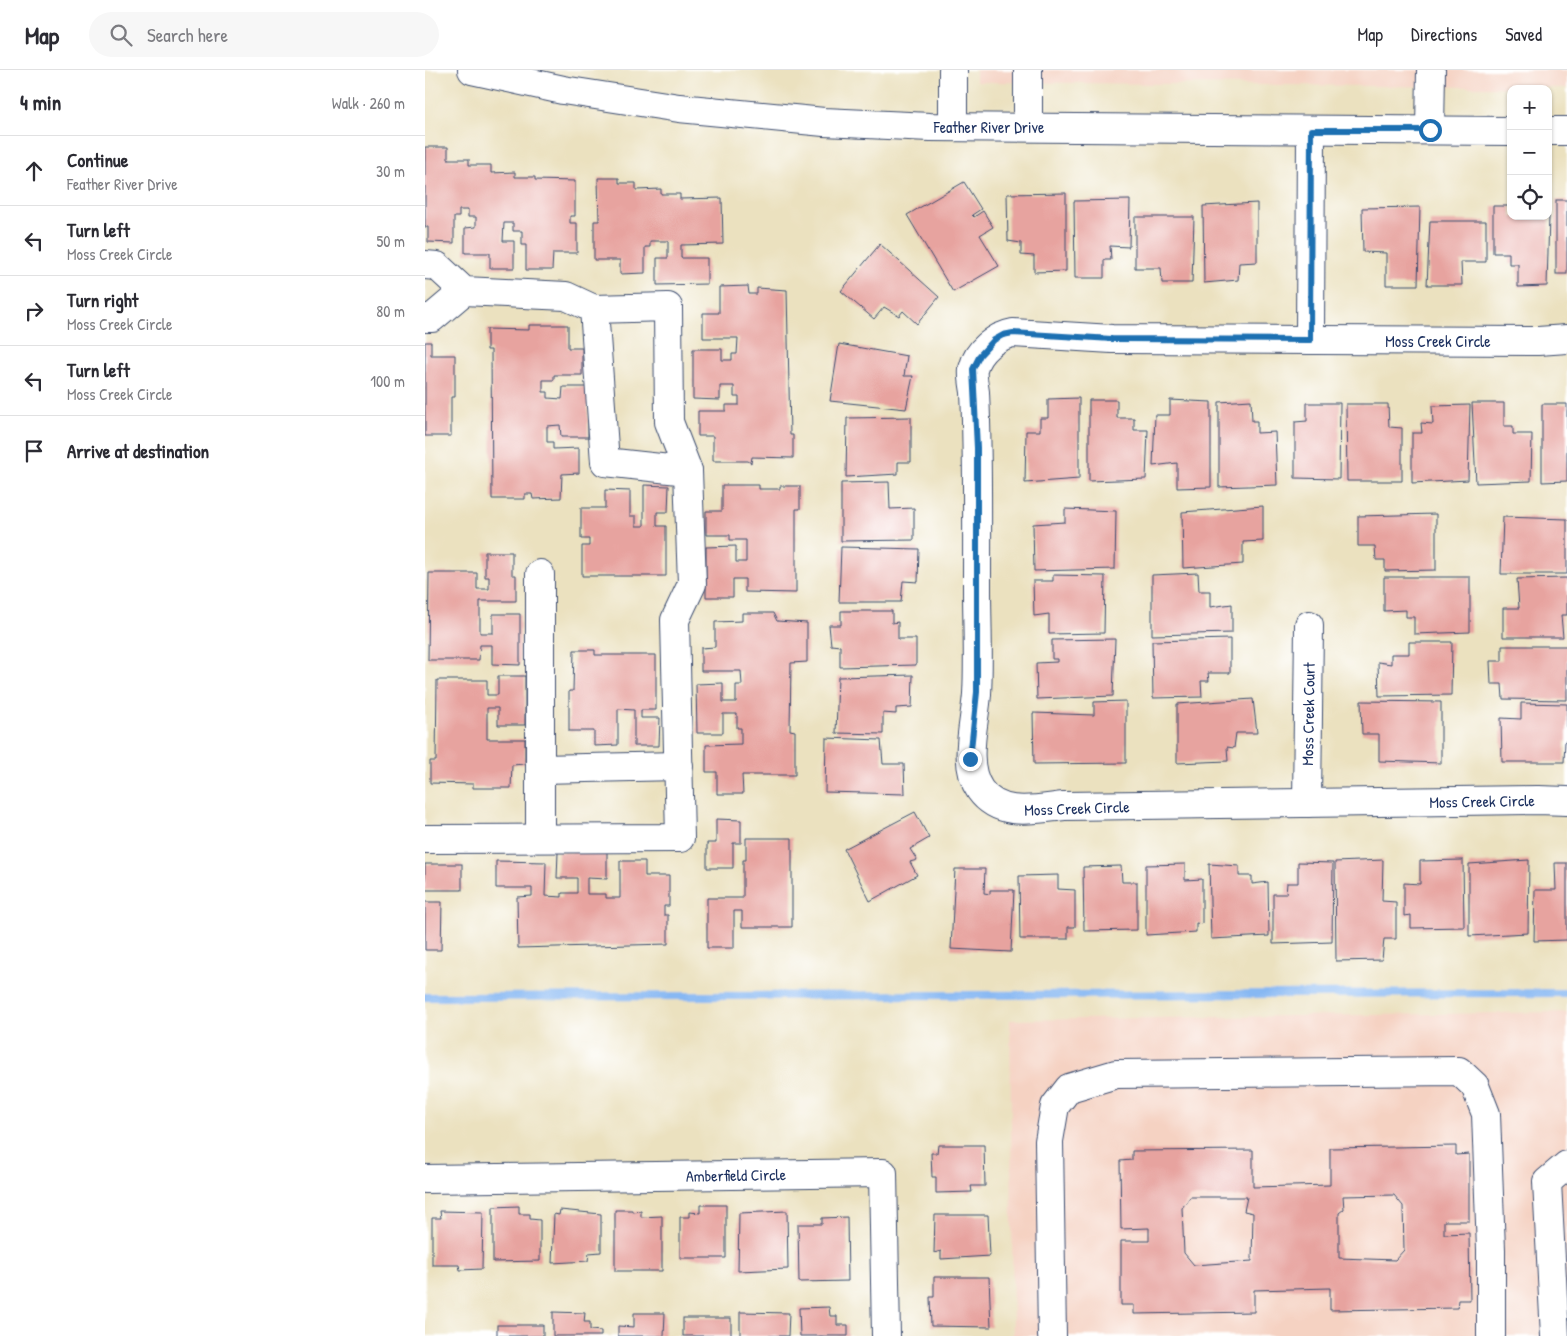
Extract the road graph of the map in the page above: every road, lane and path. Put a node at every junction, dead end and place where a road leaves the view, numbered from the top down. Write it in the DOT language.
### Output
graph roads {
  1 [pos="472,70"];
  2 [pos="953,70"];
  3 [pos="1028,70"];
  4 [pos="1431,70"];
  5 [pos="953,127"];
  6 [pos="1027,127"];
  7 [pos="1311,130"];
  8 [pos="1430,130"];
  9 [pos="1507,131"];
  10 [pos="1552,131"];
  11 [pos="1567,131"];
  12 [pos="425,264"];
  13 [pos="464,291"];
  14 [pos="595,310"];
  15 [pos="425,318"];
  16 [pos="1567,339"];
  17 [pos="1310,340"];
  18 [pos="688,471"];
  19 [pos="540,574"];
  20 [pos="1309,625"];
  21 [pos="679,766"];
  22 [pos="540,769"];
  23 [pos="1567,801"];
  24 [pos="1307,803"];
  25 [pos="540,838"];
  26 [pos="425,839"];
  27 [pos="1567,1165"];
  28 [pos="425,1179"];
  29 [pos="886,1336"];
  30 [pos="1052,1336"];
  31 [pos="1491,1336"];
  32 [pos="1555,1336"];
  1 -- 5 [label="street, Feather River Drive"];
  2 -- 5 [label="street"];
  3 -- 6 [label="street"];
  4 -- 8 [label="street"];
  5 -- 6 [label="street, Feather River Drive"];
  6 -- 7 [label="street, Feather River Drive"];
  7 -- 8 [label="street, Feather River Drive"];
  7 -- 17 [label="street"];
  8 -- 9 [label="street, Feather River Drive"];
  10 -- 11 [label="street"];
  12 -- 13 [label="street"];
  13 -- 14 [label="street"];
  13 -- 15 [label="street"];
  14 -- 18 [label="street"];
  14 -- 18 [label="street"];
  16 -- 17 [label="street, Moss Creek Circle"];
  17 -- 24 [label="street, Moss Creek Circle"];
  18 -- 21 [label="street"];
  19 -- 22 [label="street"];
  20 -- 24 [label="street, Moss Creek Court"];
  21 -- 22 [label="street"];
  21 -- 25 [label="street"];
  22 -- 25 [label="street"];
  23 -- 24 [label="street, Moss Creek Circle"];
  25 -- 26 [label="street"];
  27 -- 32 [label="street"];
  28 -- 29 [label="street, Amberfield Circle"];
  30 -- 31 [label="street"];
}
